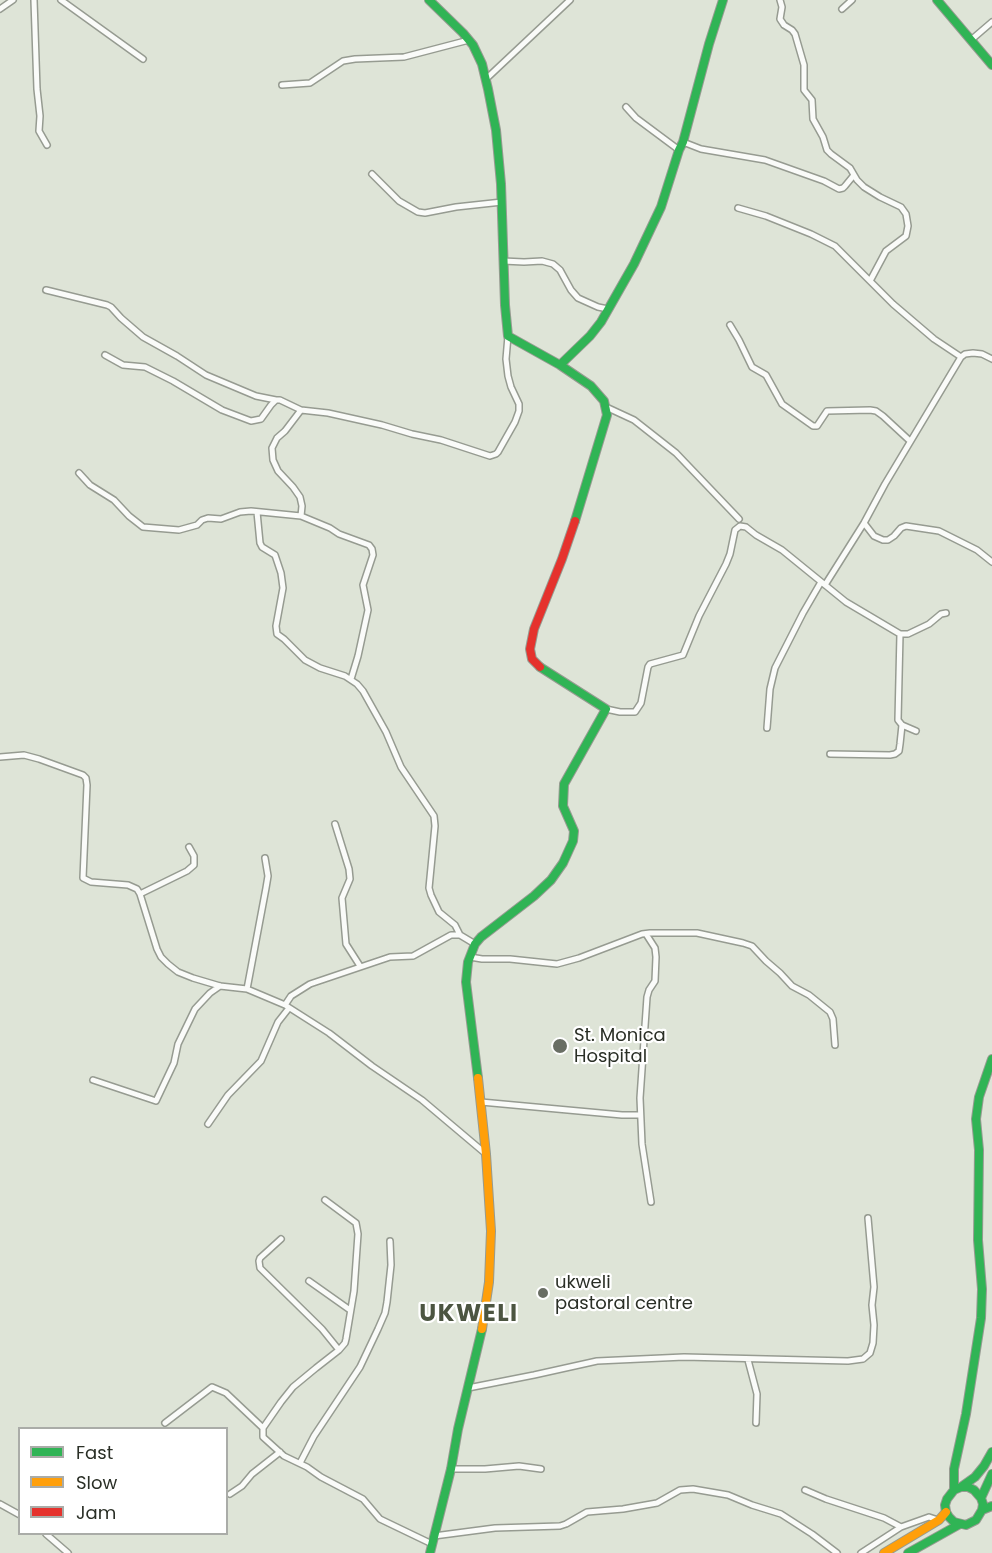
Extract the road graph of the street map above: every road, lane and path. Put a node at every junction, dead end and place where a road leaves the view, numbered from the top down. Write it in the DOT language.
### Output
graph roads {
  1 [pos="13,0"];
  2 [pos="34,0"];
  3 [pos="61,0"];
  4 [pos="429,0"];
  5 [pos="570,0"];
  6 [pos="723,0"];
  7 [pos="780,0"];
  8 [pos="852,0"];
  9 [pos="937,0"];
  10 [pos="0,9"];
  11 [pos="842,9"];
  12 [pos="992,22"];
  13 [pos="469,40"];
  14 [pos="971,40"];
  15 [pos="143,59"];
  16 [pos="992,65"];
  17 [pos="486,79"];
  18 [pos="282,85"];
  19 [pos="626,107"];
  20 [pos="683,142"];
  21 [pos="47,145"];
  22 [pos="679,150"];
  23 [pos="372,174"];
  24 [pos="854,175"];
  25 [pos="502,202"];
  26 [pos="738,208"];
  27 [pos="503,261"];
  28 [pos="870,281"];
  29 [pos="46,290"];
  30 [pos="608,309"];
  31 [pos="730,325"];
  32 [pos="508,336"];
  33 [pos="105,355"];
  34 [pos="961,357"];
  35 [pos="992,359"];
  36 [pos="560,365"];
  37 [pos="276,400"];
  38 [pos="606,406"];
  39 [pos="302,410"];
  40 [pos="910,441"];
  41 [pos="79,473"];
  42 [pos="257,512"];
  43 [pos="301,516"];
  44 [pos="739,519"];
  45 [pos="864,523"];
  46 [pos="992,562"];
  47 [pos="823,584"];
  48 [pos="946,613"];
  49 [pos="900,634"];
  50 [pos="351,679"];
  51 [pos="606,709"];
  52 [pos="902,725"];
  53 [pos="767,728"];
  54 [pos="916,731"];
  55 [pos="830,753"];
  56 [pos="0,757"];
  57 [pos="335,824"];
  58 [pos="189,847"];
  59 [pos="265,858"];
  60 [pos="140,894"];
  61 [pos="646,934"];
  62 [pos="460,935"];
  63 [pos="475,944"];
  64 [pos="470,957"];
  65 [pos="360,966"];
  66 [pos="220,986"];
  67 [pos="247,989"];
  68 [pos="287,1007"];
  69 [pos="835,1045"];
  70 [pos="992,1059"];
  71 [pos="93,1080"];
  72 [pos="481,1102"];
  73 [pos="640,1115"];
  74 [pos="208,1124"];
  75 [pos="486,1154"];
  76 [pos="325,1200"];
  77 [pos="651,1202"];
  78 [pos="868,1218"];
  79 [pos="280,1239"];
  80 [pos="390,1241"];
  81 [pos="309,1281"];
  82 [pos="350,1310"];
  83 [pos="339,1350"];
  84 [pos="748,1359"];
  85 [pos="468,1388"];
  86 [pos="165,1423"];
  87 [pos="756,1423"];
  88 [pos="263,1428"];
  89 [pos="280,1452"];
  90 [pos="992,1452"];
  91 [pos="300,1463"];
  92 [pos="451,1469"];
  93 [pos="541,1469"];
  94 [pos="992,1474"];
  95 [pos="958,1489"];
  96 [pos="805,1490"];
  97 [pos="230,1494"];
  98 [pos="981,1498"];
  99 [pos="0,1504"];
  100 [pos="992,1506"];
  101 [pos="982,1510"];
  102 [pos="946,1512"];
  103 [pos="18,1514"];
  104 [pos="939,1520"];
  105 [pos="960,1524"];
  106 [pos="901,1527"];
  107 [pos="48,1535"];
  108 [pos="433,1540"];
  109 [pos="914,1552"];
  110 [pos="68,1553"];
  111 [pos="431,1553"];
  112 [pos="837,1553"];
  113 [pos="861,1553"];
  114 [pos="884,1553"];
  1 -- 10 [label="street"];
  2 -- 21 [label="street"];
  3 -- 15 [label="street"];
  4 -- 13 [label="main road"];
  5 -- 17 [label="street"];
  6 -- 20 [label="main road"];
  7 -- 24 [label="street"];
  8 -- 11 [label="street"];
  9 -- 14 [label="main road"];
  12 -- 14 [label="street"];
  13 -- 17 [label="main road"];
  13 -- 18 [label="street"];
  14 -- 16 [label="main road"];
  17 -- 25 [label="main road"];
  19 -- 22 [label="street"];
  20 -- 22 [label="main road"];
  20 -- 24 [label="street"];
  22 -- 30 [label="main road"];
  23 -- 25 [label="street"];
  24 -- 28 [label="street"];
  25 -- 27 [label="main road"];
  26 -- 28 [label="street"];
  27 -- 30 [label="street"];
  27 -- 32 [label="main road"];
  28 -- 34 [label="street"];
  29 -- 37 [label="street"];
  30 -- 36 [label="main road"];
  31 -- 40 [label="street"];
  32 -- 36 [label="main road"];
  32 -- 39 [label="street"];
  33 -- 37 [label="street"];
  34 -- 35 [label="street"];
  34 -- 40 [label="street"];
  36 -- 38 [label="main road"];
  37 -- 39 [label="street"];
  38 -- 44 [label="street"];
  38 -- 51 [label="main road"];
  39 -- 43 [label="street"];
  40 -- 45 [label="street"];
  41 -- 42 [label="street"];
  42 -- 43 [label="street"];
  42 -- 50 [label="street"];
  43 -- 50 [label="street"];
  45 -- 46 [label="street"];
  45 -- 47 [label="street"];
  47 -- 49 [label="street"];
  47 -- 51 [label="street"];
  47 -- 53 [label="street"];
  48 -- 49 [label="street"];
  49 -- 52 [label="street"];
  50 -- 62 [label="street"];
  51 -- 63 [label="main road"];
  52 -- 54 [label="street"];
  52 -- 55 [label="street"];
  56 -- 60 [label="street"];
  57 -- 65 [label="street"];
  58 -- 60 [label="street"];
  59 -- 67 [label="street"];
  60 -- 66 [label="street"];
  61 -- 64 [label="street"];
  61 -- 69 [label="street"];
  61 -- 73 [label="street"];
  62 -- 63 [label="street"];
  62 -- 65 [label="street"];
  63 -- 64 [label="main road"];
  64 -- 72 [label="main road"];
  65 -- 68 [label="street"];
  66 -- 67 [label="street"];
  66 -- 71 [label="street"];
  67 -- 68 [label="street"];
  68 -- 74 [label="street"];
  68 -- 75 [label="street"];
  70 -- 95 [label="main road"];
  72 -- 73 [label="street"];
  72 -- 75 [label="main road"];
  73 -- 77 [label="street"];
  75 -- 85 [label="main road"];
  76 -- 82 [label="street"];
  78 -- 84 [label="street"];
  79 -- 83 [label="street"];
  80 -- 91 [label="street"];
  81 -- 82 [label="street"];
  82 -- 83 [label="street"];
  83 -- 88 [label="street"];
  84 -- 85 [label="street"];
  84 -- 87 [label="street"];
  85 -- 92 [label="main road"];
  86 -- 88 [label="street"];
  88 -- 89 [label="street"];
  89 -- 91 [label="street"];
  89 -- 97 [label="street"];
  90 -- 95 [label="main road"];
  91 -- 108 [label="street"];
  92 -- 93 [label="street"];
  92 -- 108 [label="main road"];
  94 -- 98 [label="main road"];
  95 -- 98 [label="main road"];
  95 -- 102 [label="main road"];
  96 -- 106 [label="street"];
  98 -- 101 [label="main road"];
  99 -- 103 [label="street"];
  100 -- 101 [label="main road"];
  101 -- 105 [label="main road"];
  102 -- 104 [label="main road"];
  102 -- 105 [label="main road"];
  104 -- 106 [label="street"];
  104 -- 114 [label="main road"];
  105 -- 109 [label="main road"];
  106 -- 113 [label="street"];
  107 -- 110 [label="street"];
  108 -- 111 [label="main road"];
  108 -- 112 [label="street"];
}
